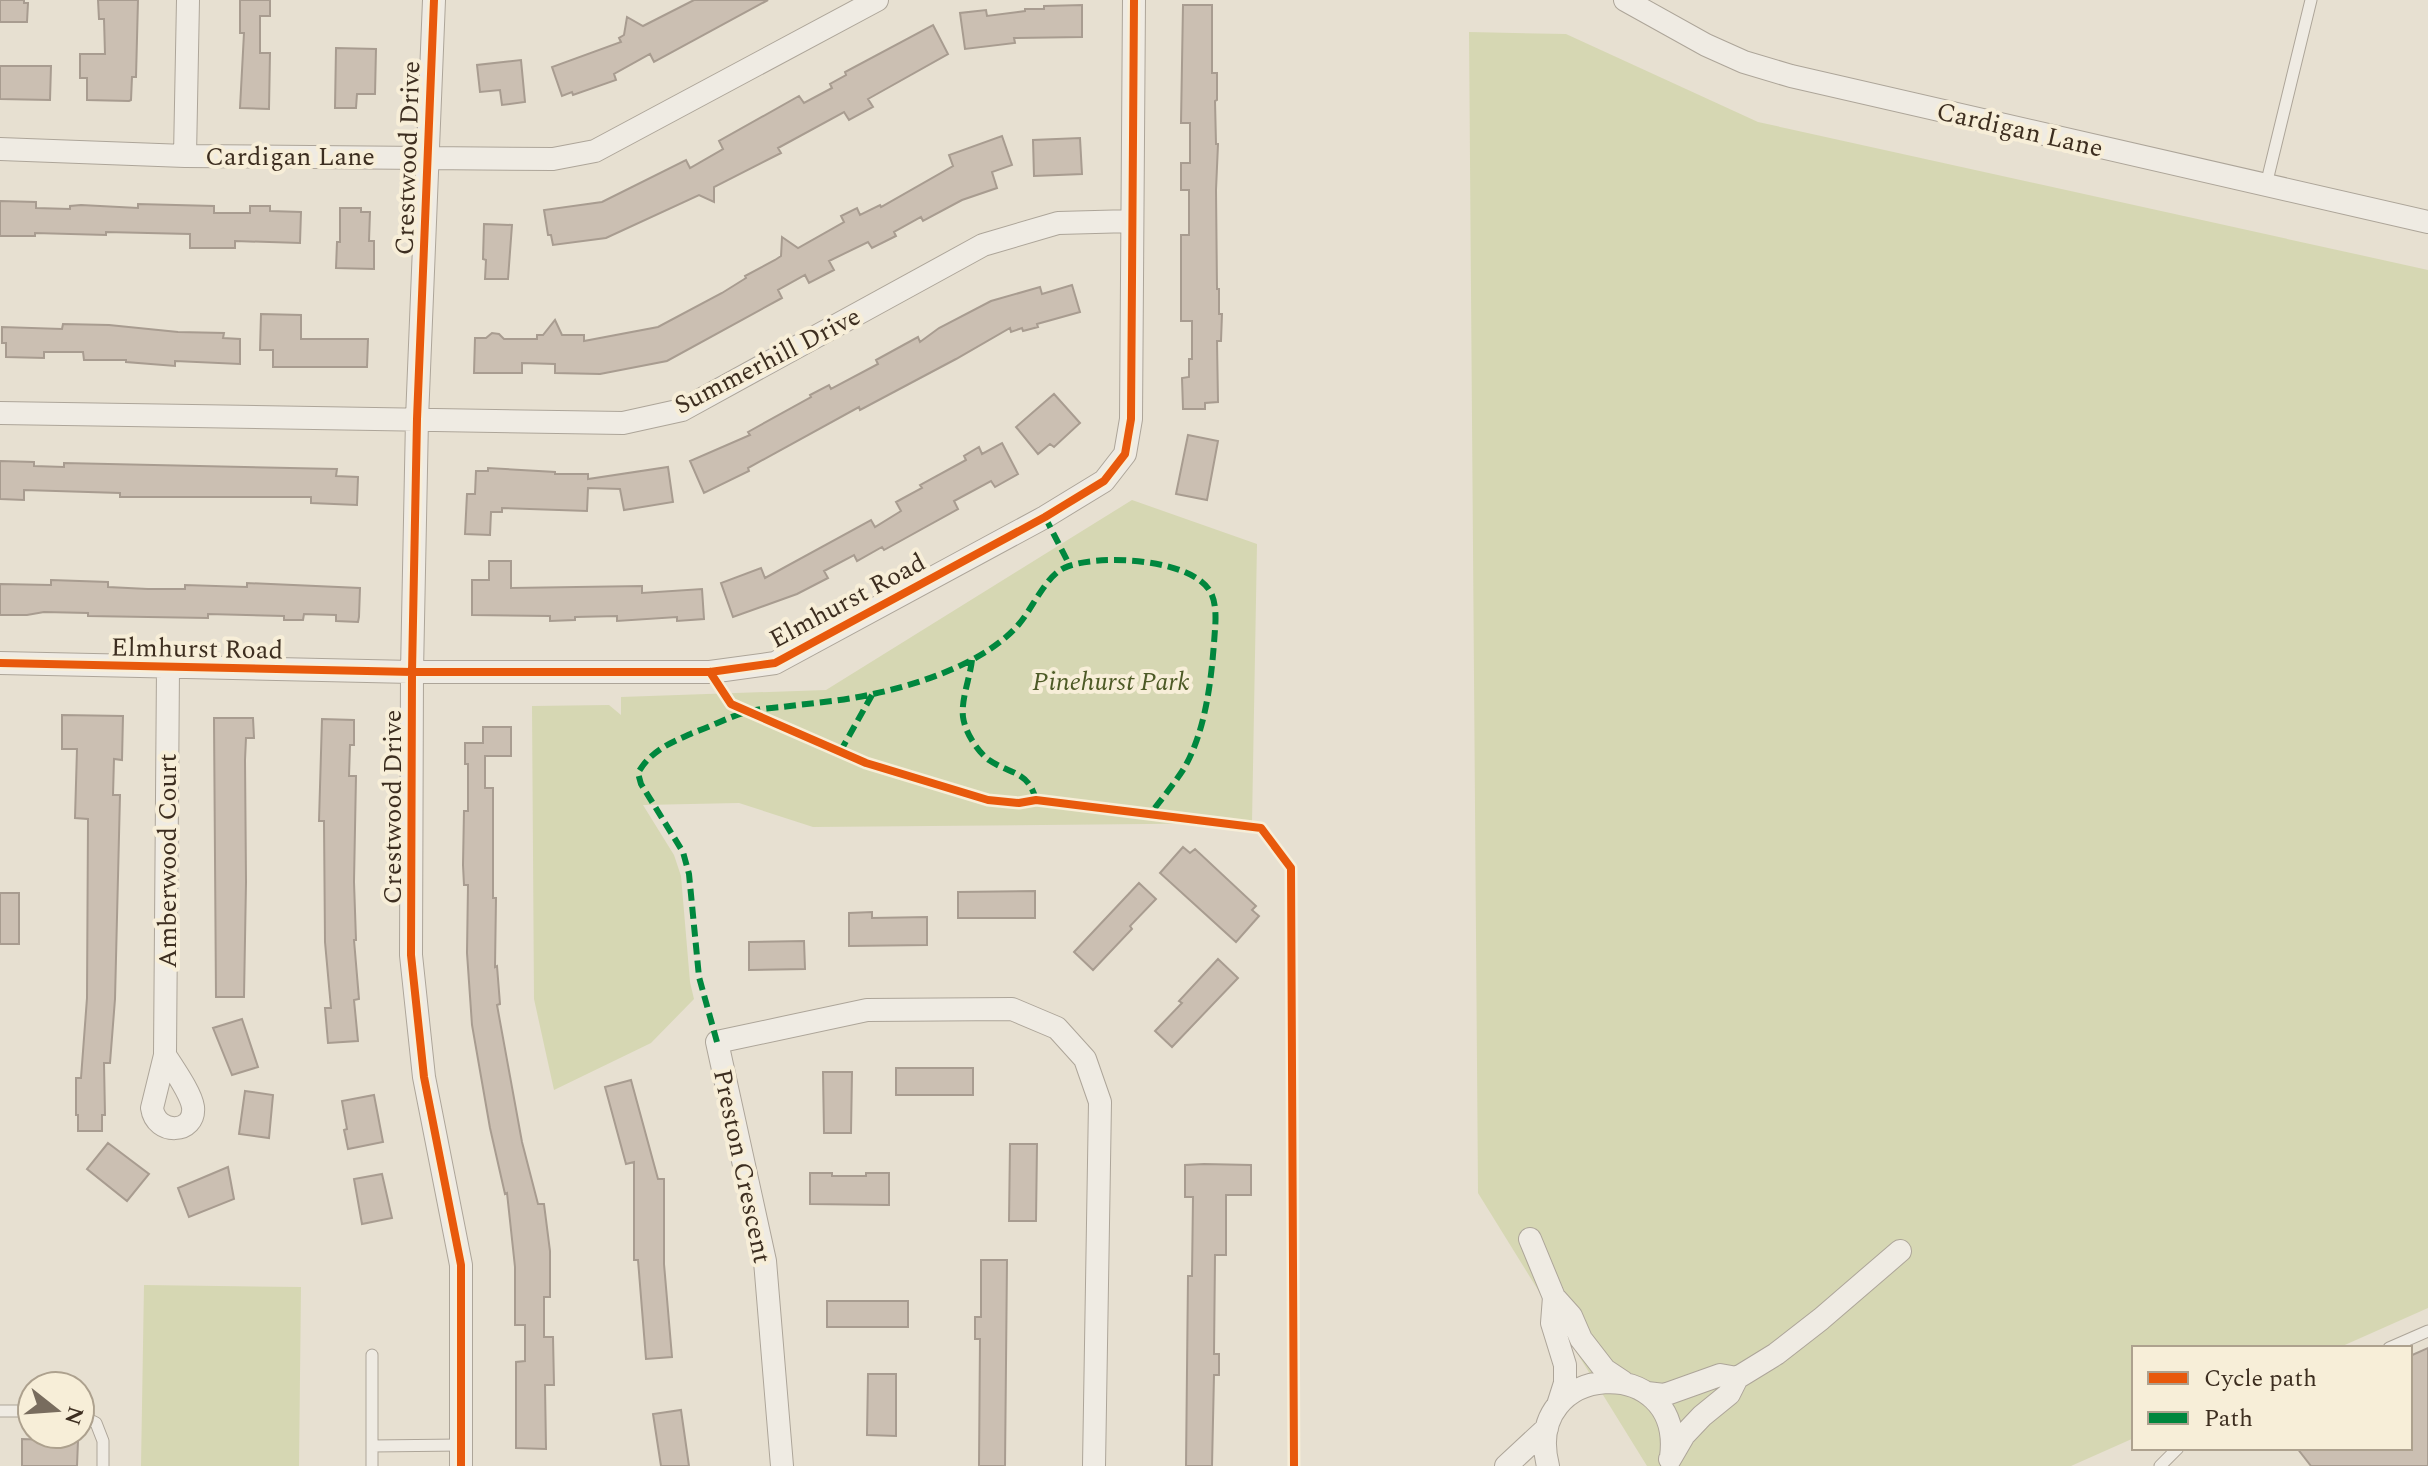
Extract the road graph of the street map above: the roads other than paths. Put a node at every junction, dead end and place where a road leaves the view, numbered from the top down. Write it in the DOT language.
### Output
graph roads {
  1 [pos="188,0"];
  2 [pos="434,0"];
  3 [pos="877,0"];
  4 [pos="1134,0"];
  5 [pos="1625,0"];
  6 [pos="2311,0"];
  7 [pos="0,149"];
  8 [pos="185,156"];
  9 [pos="428,157"];
  10 [pos="2266,185"];
  11 [pos="1132,221"];
  12 [pos="2428,222"];
  13 [pos="0,413"];
  14 [pos="417,419"];
  15 [pos="0,663"];
  16 [pos="168,668"];
  17 [pos="412,672"];
  18 [pos="165,1055"];
  19 [pos="1530,1239"];
  20 [pos="1900,1251"];
  21 [pos="1554,1297"];
  22 [pos="2428,1331"];
  23 [pos="2394,1346"];
  24 [pos="372,1355"];
  25 [pos="1737,1378"];
  26 [pos="1624,1383"];
  27 [pos="1647,1393"];
  28 [pos="1558,1405"];
  29 [pos="96,1423"];
  30 [pos="1547,1428"];
  31 [pos="372,1446"];
  32 [pos="2176,1450"];
  33 [pos="461,1456"];
  34 [pos="1669,1462"];
  35 [pos="103,1466"];
  36 [pos="372,1466"];
  37 [pos="782,1466"];
  38 [pos="1094,1466"];
  39 [pos="1506,1466"];
  40 [pos="1548,1466"];
  41 [pos="2160,1466"];
  1 -- 8 [label="street"];
  2 -- 9 [label="street, Crestwood Drive"];
  3 -- 9 [label="street, Cardigan Lane"];
  4 -- 11 [label="street, Elmhurst Road"];
  5 -- 10 [label="street, Cardigan Lane"];
  6 -- 10 [label="lane"];
  7 -- 8 [label="street, Cardigan Lane"];
  8 -- 9 [label="street, Cardigan Lane"];
  9 -- 14 [label="street, Crestwood Drive"];
  10 -- 12 [label="street, Cardigan Lane"];
  11 -- 14 [label="street, Summerhill Drive"];
  11 -- 17 [label="street, Elmhurst Road"];
  13 -- 14 [label="street, Summerhill Drive"];
  14 -- 17 [label="street, Crestwood Drive"];
  15 -- 16 [label="street, Elmhurst Road"];
  16 -- 17 [label="street, Elmhurst Road"];
  16 -- 18 [label="street, Amberwood Court"];
  17 -- 33 [label="street, Crestwood Drive"];
  19 -- 21 [label="street"];
  20 -- 25 [label="street"];
  21 -- 26 [label="street"];
  21 -- 28 [label="street"];
  22 -- 23 [label="lane"];
  24 -- 31 [label="lane"];
  25 -- 27 [label="street"];
  25 -- 34 [label="street"];
  26 -- 27 [label="street"];
  26 -- 28 [label="street"];
  27 -- 34 [label="street"];
  28 -- 30 [label="street"];
  29 -- 35 [label="lane"];
  30 -- 39 [label="street"];
  30 -- 40 [label="street"];
  31 -- 33 [label="lane"];
  31 -- 36 [label="lane"];
  32 -- 41 [label="lane"];
  37 -- 38 [label="street, Preston Crescent"];
}
